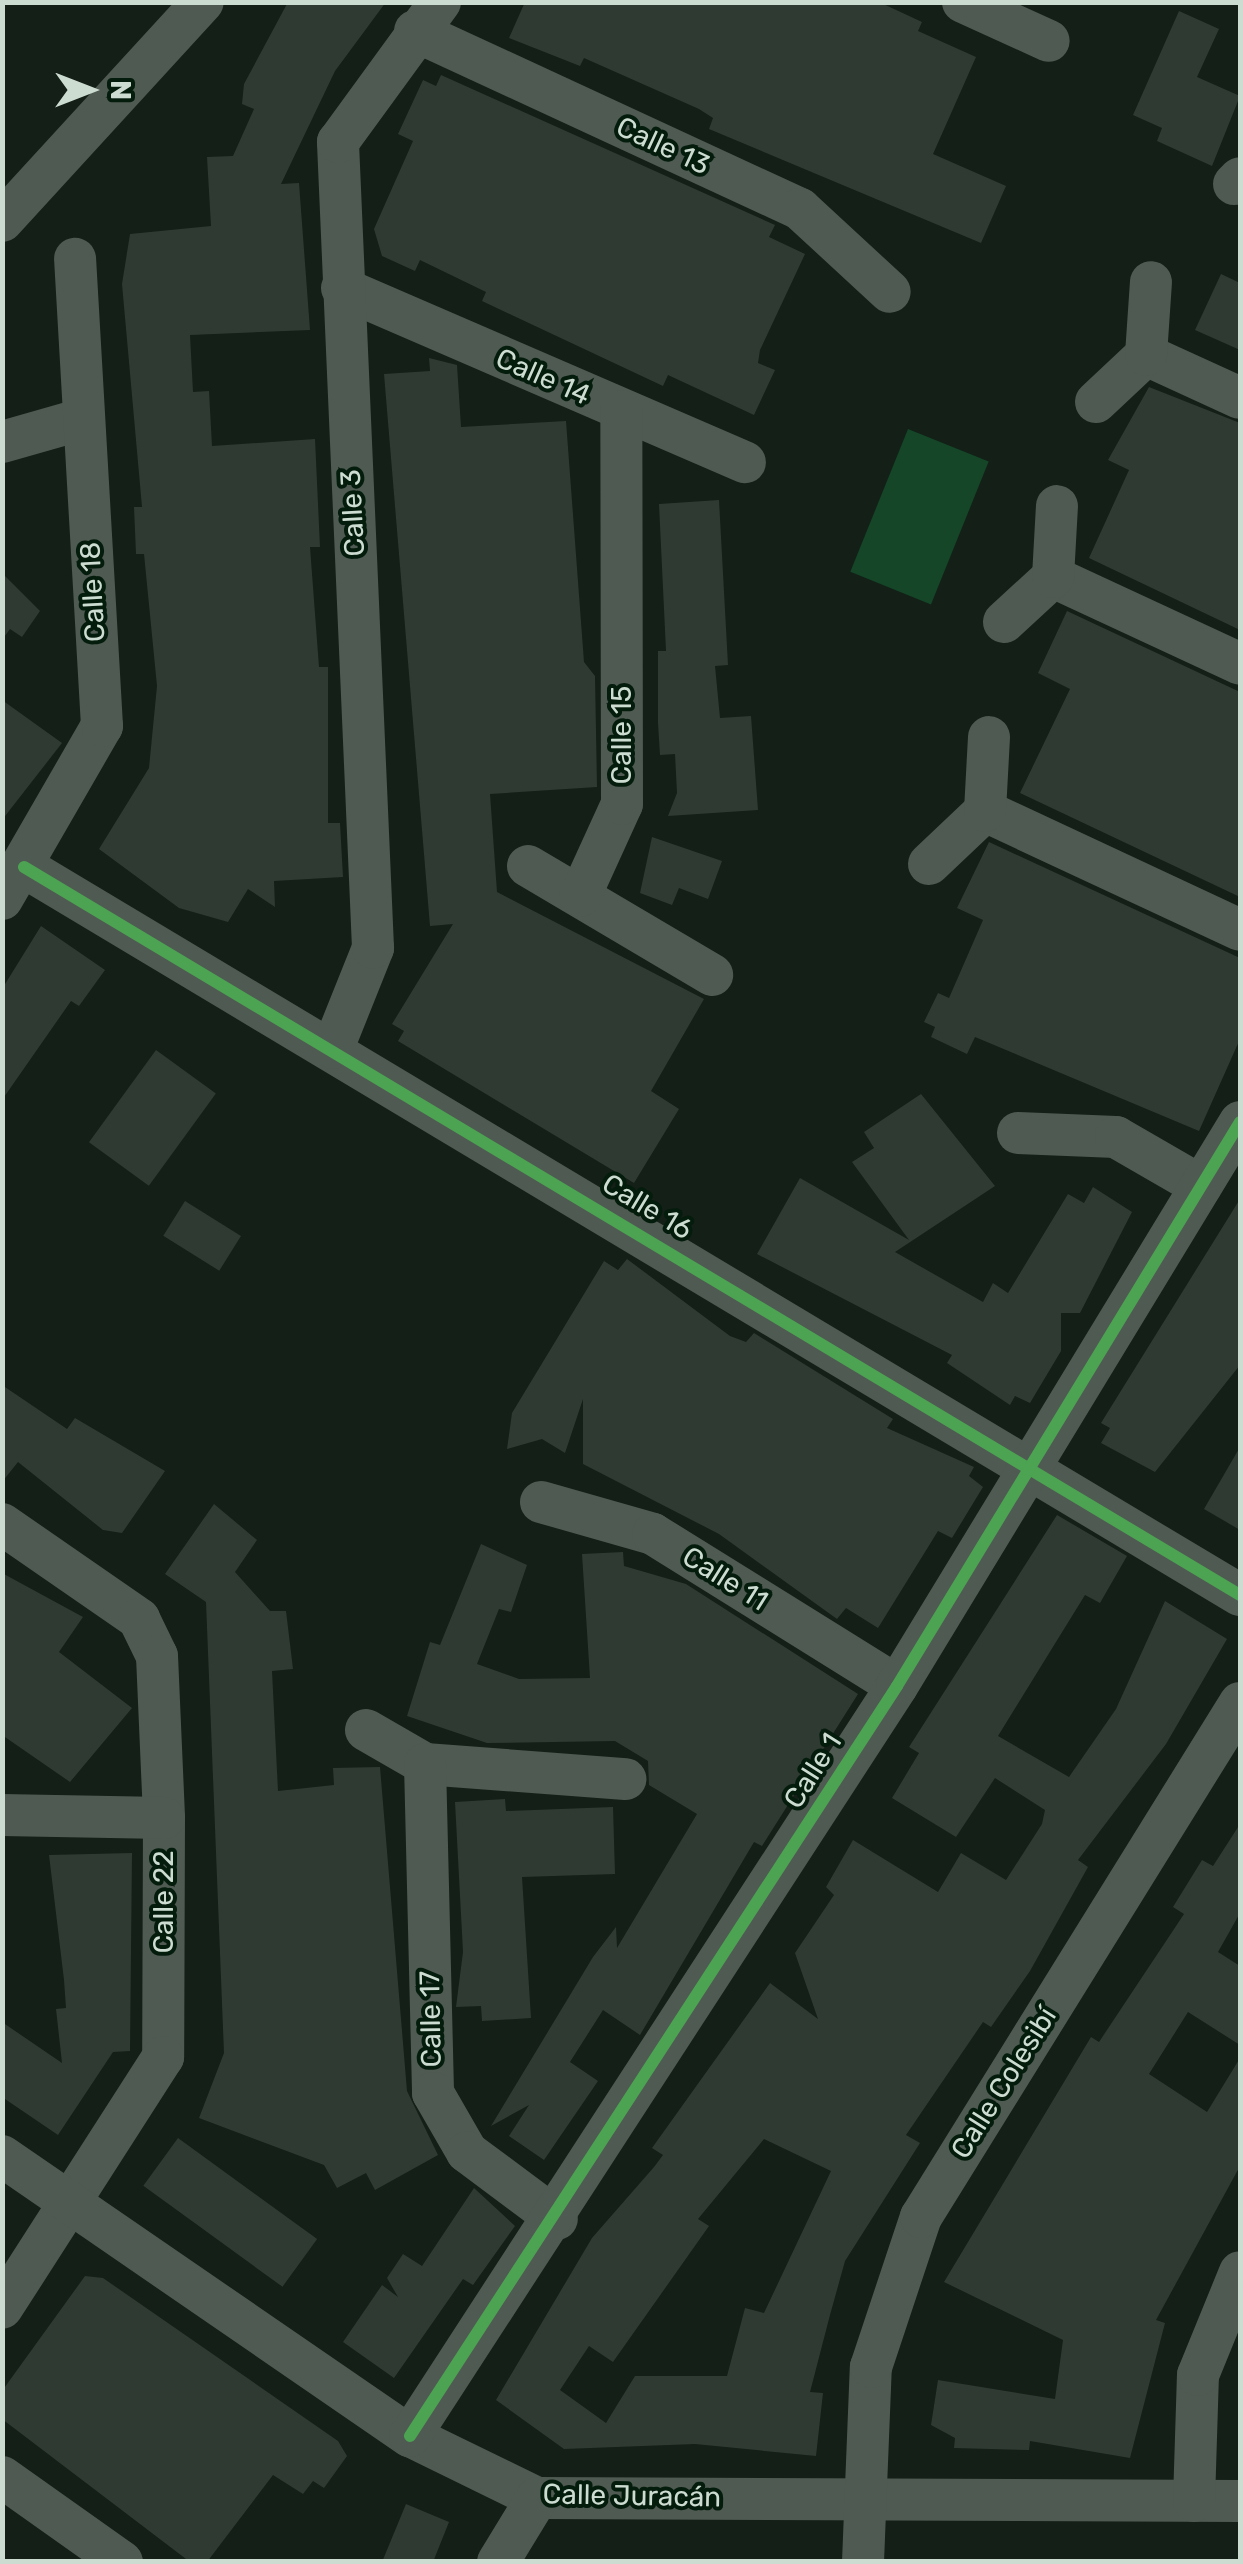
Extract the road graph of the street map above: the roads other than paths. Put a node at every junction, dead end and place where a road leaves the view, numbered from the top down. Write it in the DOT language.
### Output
graph roads {
  1 [pos="203,2"];
  2 [pos="964,2"];
  3 [pos="428,17"];
  4 [pos="1049,40"];
  5 [pos="2,220"];
  6 [pos="75,259"];
  7 [pos="1151,282"];
  8 [pos="342,288"];
  9 [pos="890,292"];
  10 [pos="1146,355"];
  11 [pos="1240,398"];
  12 [pos="1096,402"];
  13 [pos="620,411"];
  14 [pos="83,419"];
  15 [pos="2,442"];
  16 [pos="745,462"];
  17 [pos="1057,506"];
  18 [pos="1054,577"];
  19 [pos="1004,622"];
  20 [pos="1240,664"];
  21 [pos="988,737"];
  22 [pos="984,811"];
  23 [pos="929,864"];
  24 [pos="528,866"];
  25 [pos="13,883"];
  26 [pos="580,896"];
  27 [pos="1240,930"];
  28 [pos="712,975"];
  29 [pos="333,1048"];
  30 [pos="1240,1122"];
  31 [pos="1018,1133"];
  32 [pos="1201,1186"];
  33 [pos="1031,1465"];
  34 [pos="541,1502"];
  35 [pos="2,1524"];
  36 [pos="1240,1595"];
  37 [pos="897,1686"];
  38 [pos="1240,1704"];
  39 [pos="366,1730"];
  40 [pos="424,1764"];
  41 [pos="624,1778"];
  42 [pos="2,1815"];
  43 [pos="164,1818"];
  44 [pos="2,2156"];
  45 [pos="74,2205"];
  46 [pos="557,2220"];
  47 [pos="1240,2272"];
  48 [pos="2,2308"];
  49 [pos="410,2436"];
  50 [pos="2,2477"];
  51 [pos="537,2498"];
  52 [pos="864,2499"];
  53 [pos="1240,2501"];
  54 [pos="1194,2502"];
  55 [pos="122,2562"];
  56 [pos="498,2562"];
  57 [pos="863,2562"];
  1 -- 5 [label="street"];
  2 -- 4 [label="street"];
  3 -- 8 [label="street, Calle 3"];
  3 -- 9 [label="street, Calle 13"];
  6 -- 14 [label="street, Calle 18"];
  7 -- 10 [label="street"];
  8 -- 13 [label="street, Calle 14"];
  8 -- 29 [label="street, Calle 3"];
  10 -- 11 [label="street"];
  10 -- 12 [label="street"];
  13 -- 16 [label="street, Calle 14"];
  13 -- 26 [label="street, Calle 15"];
  14 -- 15 [label="street"];
  14 -- 25 [label="street, Calle 18"];
  17 -- 18 [label="street"];
  18 -- 19 [label="street"];
  18 -- 20 [label="street"];
  21 -- 22 [label="street"];
  22 -- 23 [label="street"];
  22 -- 27 [label="street"];
  24 -- 26 [label="street"];
  25 -- 29 [label="street, Calle 16"];
  26 -- 28 [label="street"];
  29 -- 33 [label="street, Calle 16"];
  30 -- 32 [label="street, Calle 1"];
  31 -- 32 [label="street"];
  32 -- 33 [label="street, Calle 1"];
  33 -- 36 [label="street, Calle 16"];
  33 -- 37 [label="street, Calle 1"];
  34 -- 37 [label="street, Calle 11"];
  35 -- 43 [label="street, Calle 22"];
  37 -- 46 [label="street, Calle 1"];
  38 -- 52 [label="street, Calle Colesibí"];
  39 -- 40 [label="street"];
  40 -- 41 [label="street"];
  40 -- 46 [label="street, Calle 17"];
  42 -- 43 [label="street"];
  43 -- 45 [label="street, Calle 22"];
  44 -- 45 [label="street, Calle Juracán"];
  45 -- 48 [label="street, Calle 22"];
  45 -- 49 [label="street, Calle Juracán"];
  46 -- 49 [label="street, Calle 1"];
  47 -- 54 [label="street"];
  49 -- 51 [label="street, Calle Juracán"];
  50 -- 55 [label="street"];
  51 -- 52 [label="street, Calle Juracán"];
  51 -- 56 [label="street"];
  52 -- 54 [label="street, Calle Juracán"];
  52 -- 57 [label="street, Calle Colesibí"];
  53 -- 54 [label="street, Calle Juracán"];
}
